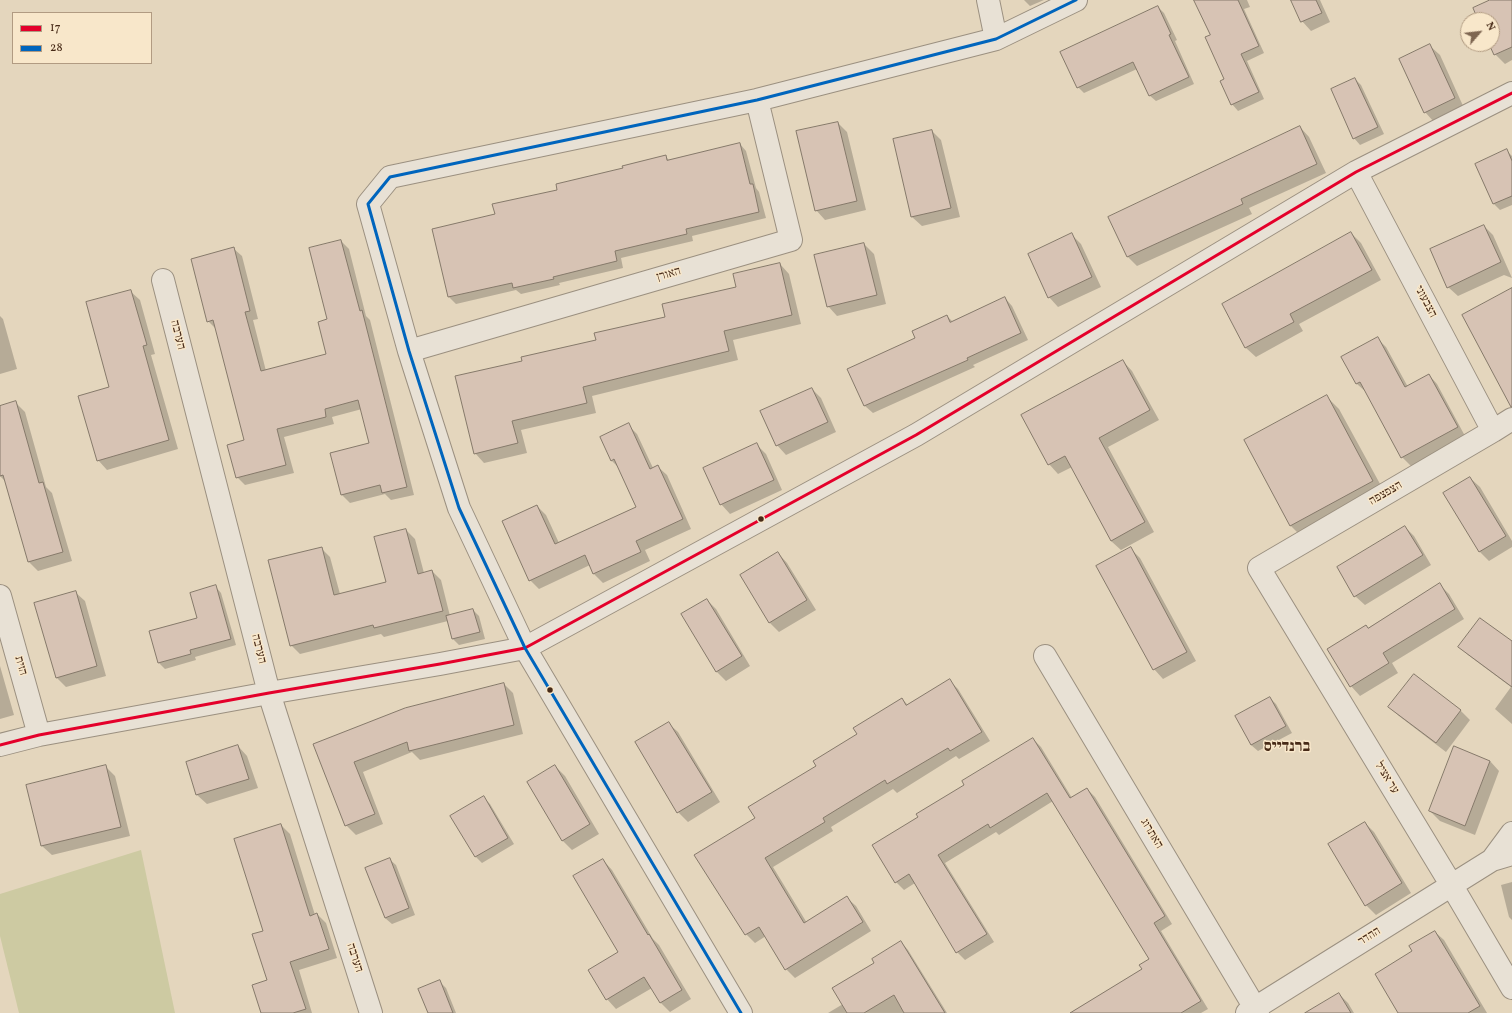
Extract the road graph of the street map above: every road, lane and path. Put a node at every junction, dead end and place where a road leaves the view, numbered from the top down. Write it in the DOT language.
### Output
graph roads {
  1 [pos="988,0"];
  2 [pos="1076,0"];
  3 [pos="996,39"];
  4 [pos="1512,94"];
  5 [pos="757,100"];
  6 [pos="1356,172"];
  7 [pos="162,280"];
  8 [pos="409,351"];
  9 [pos="1512,419"];
  10 [pos="1493,431"];
  11 [pos="1259,568"];
  12 [pos="0,596"];
  13 [pos="525,648"];
  14 [pos="1045,656"];
  15 [pos="269,692"];
  16 [pos="40,735"];
  17 [pos="0,745"];
  18 [pos="1512,833"];
  19 [pos="1502,857"];
  20 [pos="1452,886"];
  21 [pos="1512,988"];
  22 [pos="1253,1011"];
  23 [pos="371,1013"];
  24 [pos="741,1013"];
  1 -- 3 [label="street"];
  2 -- 3 [label="street"];
  3 -- 5 [label="street"];
  4 -- 6 [label="street"];
  5 -- 8 [label="street, האורן"];
  5 -- 8 [label="street"];
  6 -- 10 [label="street, הצבעוני"];
  6 -- 13 [label="street"];
  7 -- 15 [label="street, הערבה"];
  8 -- 13 [label="street"];
  9 -- 10 [label="street, הצפצפה"];
  10 -- 11 [label="street, הצפצפה"];
  11 -- 20 [label="street, ער אציל"];
  12 -- 16 [label="street, הזית"];
  13 -- 15 [label="street"];
  13 -- 24 [label="street"];
  14 -- 22 [label="street, האתרוג"];
  15 -- 16 [label="street"];
  15 -- 23 [label="street, הערבה"];
  16 -- 17 [label="street"];
  18 -- 19 [label="street"];
  19 -- 20 [label="street, ההדר"];
  20 -- 21 [label="street, ער אציל"];
  20 -- 22 [label="street, ההדר"];
}
